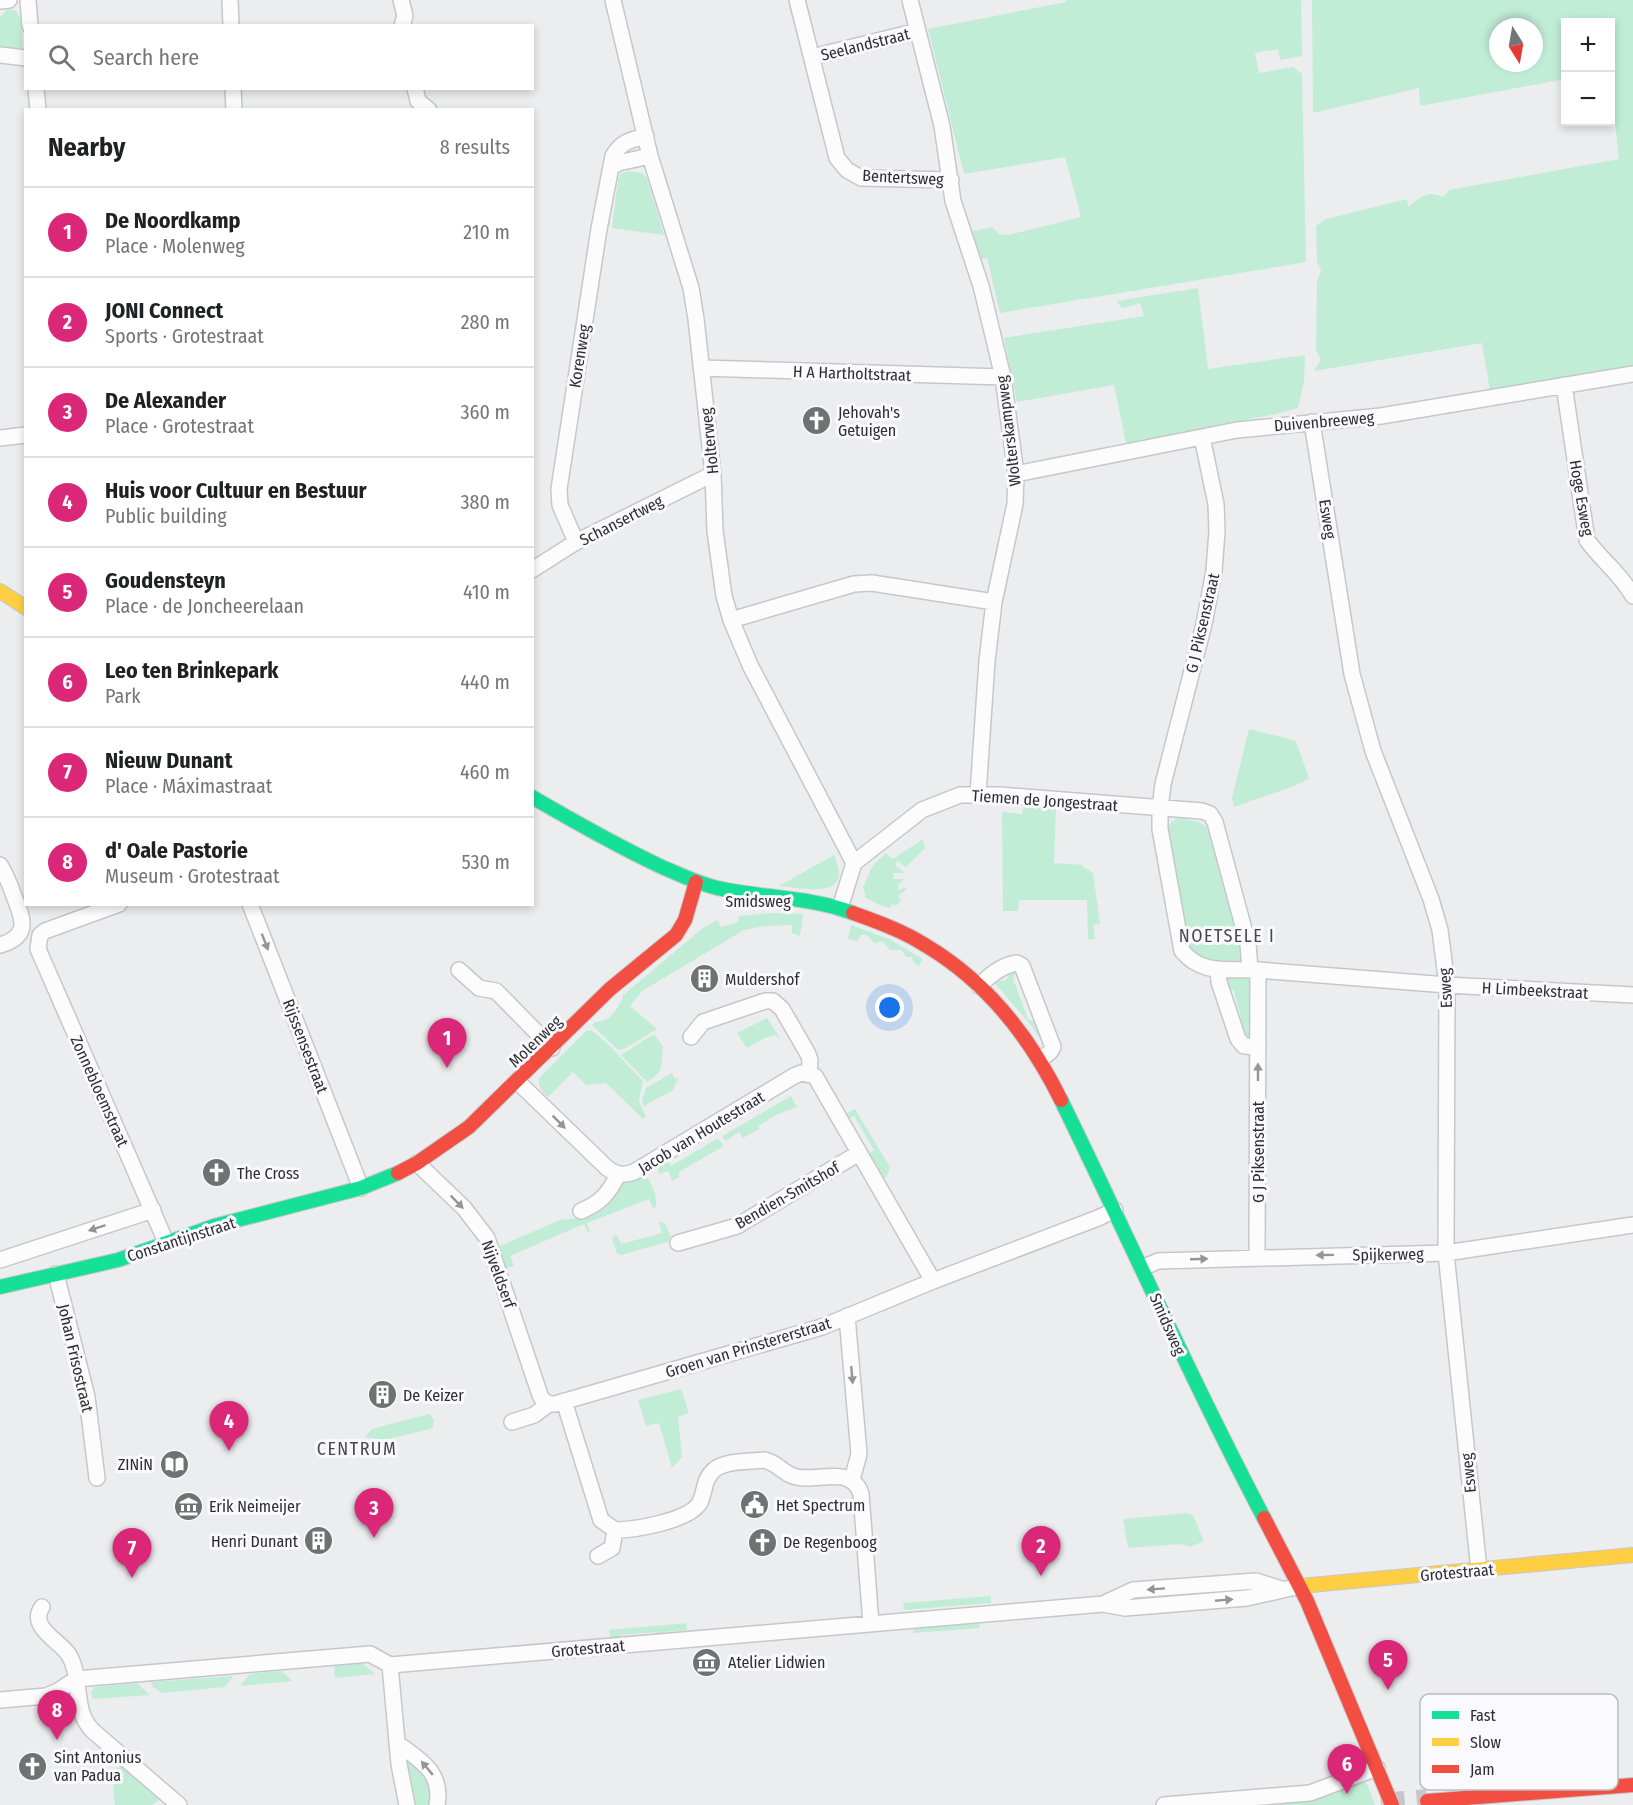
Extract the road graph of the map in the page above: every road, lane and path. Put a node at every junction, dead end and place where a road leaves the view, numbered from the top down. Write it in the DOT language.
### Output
graph roads {
  1 [pos="9,0"];
  2 [pos="28,0"];
  3 [pos="230,0"];
  4 [pos="401,0"];
  5 [pos="613,0"];
  6 [pos="797,0"];
  7 [pos="910,0"];
  8 [pos="0,2"];
  9 [pos="30,24"];
  10 [pos="231,24"];
  11 [pos="403,24"];
  12 [pos="918,31"];
  13 [pos="0,56"];
  14 [pos="812,57"];
  15 [pos="24,58"];
  16 [pos="36,90"];
  17 [pos="233,90"];
  18 [pos="415,90"];
  19 [pos="38,108"];
  20 [pos="234,108"];
  21 [pos="427,108"];
  22 [pos="646,136"];
  23 [pos="651,156"];
  24 [pos="612,167"];
  25 [pos="951,180"];
  26 [pos="701,368"];
  27 [pos="1633,374"];
  28 [pos="1003,377"];
  29 [pos="1564,385"];
  30 [pos="1312,422"];
  31 [pos="24,435"];
  32 [pos="1202,437"];
  33 [pos="0,438"];
  34 [pos="713,474"];
  35 [pos="1016,474"];
  36 [pos="576,543"];
  37 [pos="534,569"];
  38 [pos="0,591"];
  39 [pos="1633,596"];
  40 [pos="994,602"];
  41 [pos="24,607"];
  42 [pos="731,620"];
  43 [pos="978,794"];
  44 [pos="534,798"];
  45 [pos="1160,808"];
  46 [pos="618,847"];
  47 [pos="854,863"];
  48 [pos="0,865"];
  49 [pos="684,888"];
  50 [pos="114,906"];
  51 [pos="251,906"];
  52 [pos="840,908"];
  53 [pos="0,945"];
  54 [pos="1218,969"];
  55 [pos="459,970"];
  56 [pos="1254,970"];
  57 [pos="1447,985"];
  58 [pos="979,986"];
  59 [pos="1633,995"];
  60 [pos="692,1037"];
  61 [pos="1258,1047"];
  62 [pos="552,1048"];
  63 [pos="1040,1060"];
  64 [pos="809,1073"];
  65 [pos="517,1081"];
  66 [pos="860,1153"];
  67 [pos="417,1163"];
  68 [pos="618,1174"];
  69 [pos="361,1188"];
  70 [pos="153,1210"];
  71 [pos="1115,1210"];
  72 [pos="580,1211"];
  73 [pos="1633,1225"];
  74 [pos="166,1242"];
  75 [pos="678,1243"];
  76 [pos="1446,1252"];
  77 [pos="1257,1257"];
  78 [pos="0,1260"];
  79 [pos="1142,1268"];
  80 [pos="56,1274"];
  81 [pos="933,1281"];
  82 [pos="4,1286"];
  83 [pos="847,1316"];
  84 [pos="556,1402"];
  85 [pos="512,1422"];
  86 [pos="97,1478"];
  87 [pos="852,1480"];
  88 [pos="615,1530"];
  89 [pos="1633,1556"];
  90 [pos="598,1557"];
  91 [pos="1479,1570"];
  92 [pos="1195,1586"];
  93 [pos="1300,1586"];
  94 [pos="1282,1589"];
  95 [pos="1197,1602"];
  96 [pos="1103,1604"];
  97 [pos="42,1607"];
  98 [pos="871,1624"];
  99 [pos="390,1665"];
  100 [pos="76,1679"];
  101 [pos="0,1700"];
  102 [pos="396,1743"];
  103 [pos="1377,1768"];
  104 [pos="1633,1785"];
  105 [pos="1618,1786"];
  106 [pos="1569,1790"];
  107 [pos="1633,1798"];
  108 [pos="1427,1801"];
  109 [pos="179,1805"];
  110 [pos="407,1805"];
  111 [pos="437,1805"];
  112 [pos="1164,1805"];
  113 [pos="1392,1805"];
  114 [pos="1541,1805"];
  1 -- 8 [label="street"];
  2 -- 9 [label="street"];
  3 -- 10 [label="street"];
  4 -- 11 [label="street"];
  5 -- 22 [label="street, Holterweg"];
  6 -- 14 [label="street, Bentertsweg"];
  7 -- 12 [label="street"];
  12 -- 14 [label="street, Seelandstraat"];
  12 -- 25 [label="street, Bentertsweg"];
  13 -- 15 [label="street"];
  14 -- 25 [label="street, Bentertsweg"];
  16 -- 19 [label="street"];
  17 -- 20 [label="street"];
  18 -- 21 [label="street"];
  22 -- 23 [label="street, Holterweg"];
  22 -- 24 [label="street, Korenweg"];
  23 -- 24 [label="street"];
  23 -- 26 [label="street, Holterweg"];
  24 -- 36 [label="street, Korenweg"];
  25 -- 28 [label="street, Wolterskampweg"];
  26 -- 28 [label="street, H A Hartholtstraat"];
  26 -- 34 [label="street, Holterweg"];
  27 -- 29 [label="street, Duivenbreeweg"];
  28 -- 35 [label="street, Wolterskampweg"];
  29 -- 30 [label="street, Duivenbreeweg"];
  29 -- 39 [label="street, Hoge Esweg"];
  30 -- 32 [label="street, Duivenbreeweg"];
  30 -- 57 [label="street, Esweg"];
  31 -- 33 [label="street"];
  32 -- 35 [label="street, Duivenbreeweg"];
  32 -- 45 [label="street, G J Piksenstraat"];
  34 -- 36 [label="street, Schansertweg"];
  34 -- 42 [label="street, Holterweg"];
  35 -- 40 [label="street, Wolterskampweg"];
  36 -- 37 [label="street, Schansertweg"];
  38 -- 41 [label="main road"];
  40 -- 42 [label="street"];
  40 -- 43 [label="street, Wolterskampweg"];
  42 -- 47 [label="street, Holterweg"];
  43 -- 45 [label="street, Tiemen de Jongestraat"];
  43 -- 47 [label="street, Tiemen de Jongestraat"];
  44 -- 46 [label="main road, Smidsweg"];
  45 -- 54 [label="street, G J Piksenstraat"];
  45 -- 56 [label="street, G J Piksenstraat"];
  46 -- 49 [label="main road, Smidsweg"];
  46 -- 49 [label="main road, Smidsweg"];
  47 -- 52 [label="street"];
  48 -- 53 [label="street"];
  49 -- 52 [label="main road, Smidsweg"];
  49 -- 62 [label="main road, Molenweg"];
  50 -- 70 [label="street, Zonnebloemstraat"];
  51 -- 69 [label="street, Rijssensestraat, one-way"];
  52 -- 58 [label="main road, Smidsweg"];
  54 -- 56 [label="street, G J Piksenstraat"];
  54 -- 61 [label="street"];
  55 -- 62 [label="street"];
  56 -- 57 [label="street, H Limbeekstraat"];
  56 -- 61 [label="street, G J Piksenstraat"];
  57 -- 59 [label="street, H Limbeekstraat"];
  57 -- 76 [label="street, Esweg"];
  58 -- 63 [label="main road, Smidsweg"];
  58 -- 63 [label="street"];
  60 -- 64 [label="street"];
  77 -- 61 [label="street, G J Piksenstraat, one-way"];
  62 -- 65 [label="main road, Molenweg"];
  63 -- 71 [label="main road, Smidsweg"];
  64 -- 66 [label="street"];
  64 -- 68 [label="street, Jacob van Houtestraat"];
  65 -- 67 [label="main road, Molenweg"];
  65 -- 68 [label="street, Jacob van Houtestraat, one-way"];
  66 -- 75 [label="street, Bendien-Smitshof"];
  66 -- 81 [label="street"];
  67 -- 69 [label="main road, Molenweg"];
  67 -- 84 [label="street, Nijveldserf, one-way"];
  68 -- 72 [label="street"];
  69 -- 74 [label="main road, Constantijnstraat"];
  70 -- 74 [label="street, Zonnebloemstraat"];
  70 -- 78 [label="street, one-way"];
  71 -- 79 [label="main road, Smidsweg"];
  71 -- 81 [label="street, Groen van Prinstererstraat"];
  73 -- 76 [label="street, Spijkerweg"];
  74 -- 80 [label="main road, Constantijnstraat"];
  76 -- 77 [label="street, Spijkerweg, one-way"];
  76 -- 91 [label="street, Esweg"];
  79 -- 77 [label="street, Spijkerweg, one-way"];
  78 -- 82 [label="street"];
  79 -- 93 [label="main road, Smidsweg"];
  80 -- 82 [label="main road, Constantijnstraat"];
  80 -- 86 [label="street, Johan Frisostraat"];
  81 -- 83 [label="street, Groen van Prinstererstraat"];
  83 -- 84 [label="street, Groen van Prinstererstraat"];
  83 -- 87 [label="street, one-way"];
  84 -- 85 [label="street, Groen van Prinstererstraat"];
  84 -- 88 [label="street, Nijveldserf"];
  87 -- 88 [label="street"];
  87 -- 98 [label="street"];
  88 -- 90 [label="street"];
  89 -- 91 [label="main road, Grotestraat"];
  91 -- 93 [label="main road, Grotestraat"];
  92 -- 94 [label="street, Grotestraat"];
  92 -- 95 [label="street"];
  92 -- 96 [label="street, Grotestraat, one-way"];
  93 -- 94 [label="street, Grotestraat"];
  93 -- 103 [label="main road, Smidsweg"];
  95 -- 94 [label="street, Grotestraat, one-way"];
  95 -- 96 [label="street, Grotestraat"];
  96 -- 98 [label="street, Grotestraat"];
  97 -- 100 [label="street"];
  98 -- 99 [label="street, Grotestraat"];
  99 -- 100 [label="street, Grotestraat"];
  99 -- 102 [label="street"];
  100 -- 101 [label="street, Grotestraat"];
  100 -- 109 [label="street"];
  102 -- 110 [label="street"];
  111 -- 102 [label="street, one-way"];
  103 -- 112 [label="street"];
  103 -- 113 [label="main road, Smidsweg"];
  104 -- 105 [label="main road"];
  106 -- 108 [label="main road"];
  107 -- 114 [label="main road"];
}
